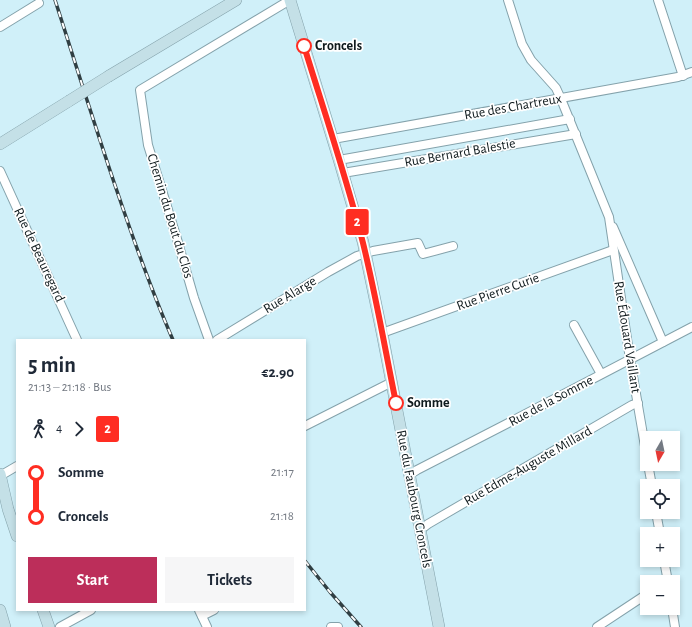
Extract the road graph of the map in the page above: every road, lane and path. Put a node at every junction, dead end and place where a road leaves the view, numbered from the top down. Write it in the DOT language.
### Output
graph roads {
  1 [pos="236,0"];
  2 [pos="290,0"];
  3 [pos="508,0"];
  4 [pos="658,0"];
  5 [pos="39,3"];
  6 [pos="0,27"];
  7 [pos="692,72"];
  8 [pos="683,76"];
  9 [pos="561,99"];
  10 [pos="570,119"];
  11 [pos="576,134"];
  12 [pos="333,139"];
  13 [pos="0,144"];
  14 [pos="340,160"];
  15 [pos="0,171"];
  16 [pos="343,173"];
  17 [pos="609,217"];
  18 [pos="453,246"];
  19 [pos="613,250"];
  20 [pos="365,253"];
  21 [pos="574,325"];
  22 [pos="692,327"];
  23 [pos="382,333"];
  24 [pos="77,339"];
  25 [pos="209,339"];
  26 [pos="219,339"];
  27 [pos="663,342"];
  28 [pos="630,359"];
  29 [pos="601,374"];
  30 [pos="392,382"];
  31 [pos="638,403"];
  32 [pos="306,425"];
  33 [pos="643,431"];
  34 [pos="16,467"];
  35 [pos="410,474"];
  36 [pos="0,475"];
  37 [pos="420,530"];
  38 [pos="16,533"];
  39 [pos="640,599"];
  40 [pos="0,610"];
  41 [pos="43,611"];
  42 [pos="88,611"];
  43 [pos="201,613"];
  44 [pos="673,615"];
  45 [pos="5,627"];
  46 [pos="49,627"];
  47 [pos="60,627"];
  48 [pos="207,627"];
  49 [pos="331,627"];
  50 [pos="338,627"];
  51 [pos="439,627"];
  52 [pos="597,627"];
  53 [pos="675,627"];
  1 -- 13 [label="main road, bridge"];
  2 -- 12 [label="main road, Rue du Faubourg Croncels"];
  2 -- 25 [label="street, Chemin du Bout du Clos"];
  3 -- 9 [label="street, Rue Édouard Vaillant"];
  4 -- 8 [label="street"];
  5 -- 6 [label="street"];
  7 -- 8 [label="street, Rue des Chartreux"];
  8 -- 9 [label="street, Rue des Chartreux"];
  9 -- 10 [label="street, Rue Édouard Vaillant"];
  9 -- 12 [label="street, Rue des Chartreux"];
  10 -- 11 [label="street, Rue Édouard Vaillant"];
  10 -- 14 [label="street"];
  11 -- 16 [label="street, Rue Bernard Balestie"];
  11 -- 17 [label="street, Rue Édouard Vaillant"];
  12 -- 14 [label="main road, Rue du Faubourg Croncels"];
  14 -- 16 [label="main road, Rue du Faubourg Croncels"];
  15 -- 24 [label="street, Rue de Beauregard"];
  16 -- 20 [label="main road, Rue du Faubourg Croncels"];
  17 -- 19 [label="street, Rue Édouard Vaillant"];
  17 -- 27 [label="street, Rue Édouard Vaillant"];
  18 -- 20 [label="street, Rue Alarge"];
  19 -- 23 [label="street, Rue Pierre Curie"];
  19 -- 28 [label="street, Rue Édouard Vaillant"];
  20 -- 23 [label="main road, Rue du Faubourg Croncels"];
  20 -- 26 [label="street, Rue Alarge"];
  21 -- 29 [label="street"];
  22 -- 27 [label="street, Rue de la Somme"];
  23 -- 30 [label="main road, Rue du Faubourg Croncels"];
  27 -- 28 [label="street, Rue de la Somme"];
  28 -- 29 [label="street, Rue de la Somme"];
  28 -- 31 [label="street, Rue Édouard Vaillant"];
  29 -- 35 [label="street, Rue de la Somme"];
  30 -- 32 [label="street"];
  30 -- 35 [label="main road, Rue du Faubourg Croncels"];
  31 -- 33 [label="street, Rue Édouard Vaillant"];
  31 -- 37 [label="street, Rue Edme-Auguste Millard"];
  34 -- 36 [label="street"];
  35 -- 37 [label="main road, Rue du Faubourg Croncels"];
  36 -- 38 [label="main road"];
  37 -- 51 [label="main road, Rue du Faubourg Croncels"];
  39 -- 52 [label="street"];
  40 -- 45 [label="main road"];
  41 -- 46 [label="main road"];
  42 -- 47 [label="street"];
  43 -- 48 [label="street"];
  44 -- 53 [label="street"];
  49 -- 50 [label="street"];
}
